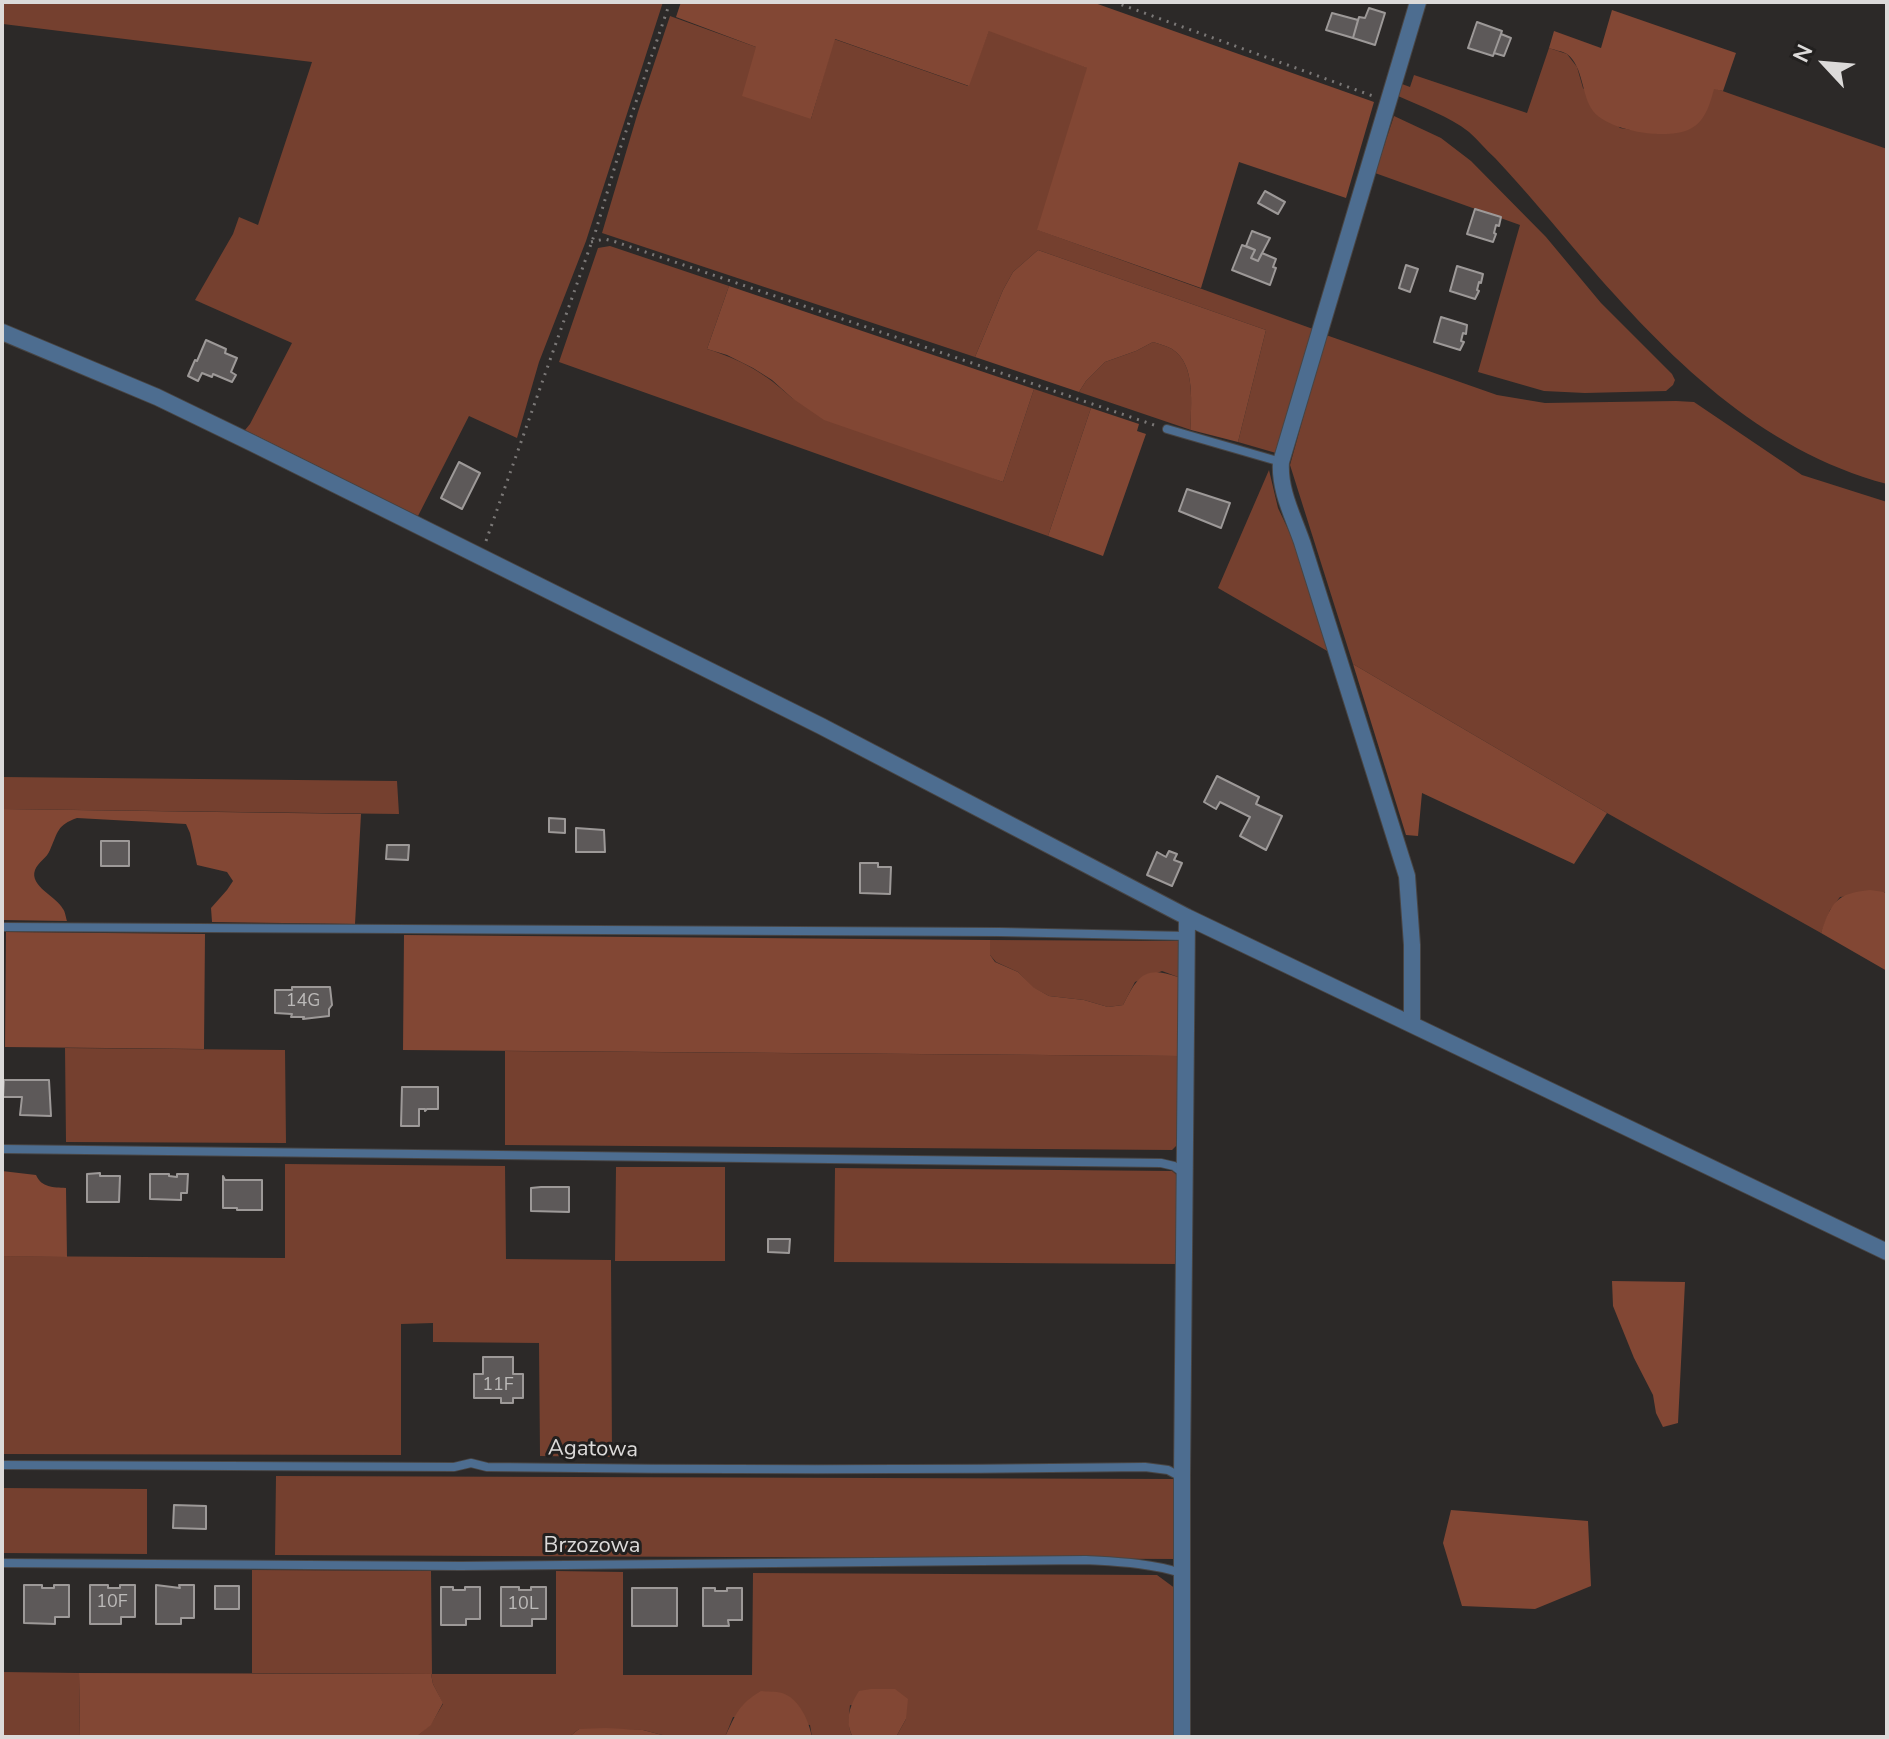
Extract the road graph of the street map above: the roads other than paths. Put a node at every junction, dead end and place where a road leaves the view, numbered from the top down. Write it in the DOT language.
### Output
graph roads {
  1 [pos="1418,2"];
  2 [pos="2,332"];
  3 [pos="1167,429"];
  4 [pos="1281,462"];
  5 [pos="1187,917"];
  6 [pos="2,927"];
  7 [pos="1186,936"];
  8 [pos="1412,1024"];
  9 [pos="2,1149"];
  10 [pos="1184,1173"];
  11 [pos="1887,1252"];
  12 [pos="2,1465"];
  13 [pos="1182,1477"];
  14 [pos="2,1563"];
  15 [pos="1182,1573"];
  16 [pos="1182,1737"];
  1 -- 4 [label="street"];
  2 -- 5 [label="street"];
  3 -- 4 [label="lane"];
  4 -- 8 [label="street"];
  5 -- 7 [label="street"];
  5 -- 8 [label="street"];
  6 -- 7 [label="lane"];
  7 -- 10 [label="street"];
  8 -- 11 [label="street"];
  9 -- 10 [label="lane"];
  10 -- 13 [label="street"];
  12 -- 13 [label="lane, Agatowa"];
  13 -- 15 [label="street"];
  14 -- 15 [label="lane, Brzozowa"];
  15 -- 16 [label="street"];
}
